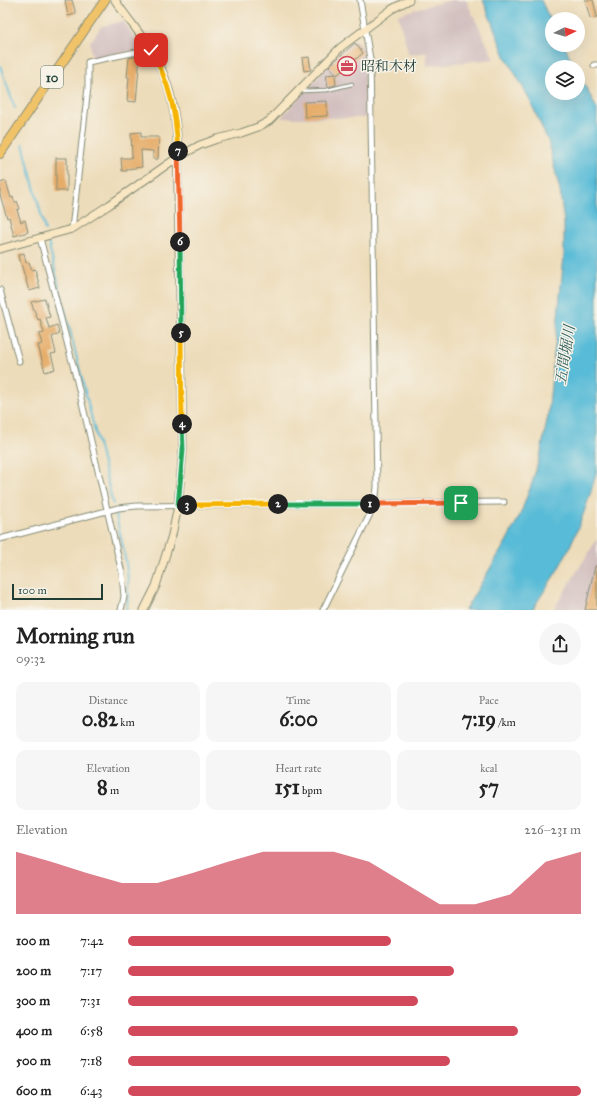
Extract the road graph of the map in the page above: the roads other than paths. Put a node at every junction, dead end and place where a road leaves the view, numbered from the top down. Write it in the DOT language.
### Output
graph roads {
  1 [pos="105,0"];
  2 [pos="115,0"];
  3 [pos="360,0"];
  4 [pos="409,0"];
  5 [pos="364,29"];
  6 [pos="151,50"];
  7 [pos="352,84"];
  8 [pos="298,91"];
  9 [pos="0,154"];
  10 [pos="178,157"];
  11 [pos="72,228"];
  12 [pos="40,238"];
  13 [pos="0,249"];
  14 [pos="0,290"];
  15 [pos="19,361"];
  16 [pos="504,502"];
  17 [pos="375,504"];
  18 [pos="178,506"];
  19 [pos="108,511"];
  20 [pos="0,539"];
  21 [pos="121,610"];
  22 [pos="144,610"];
  23 [pos="323,610"];
  1 -- 9 [label="main road, 10"];
  2 -- 6 [label="street"];
  3 -- 5 [label="street"];
  4 -- 5 [label="street"];
  5 -- 8 [label="street"];
  5 -- 17 [label="street"];
  6 -- 10 [label="street"];
  6 -- 11 [label="street"];
  7 -- 8 [label="lane"];
  8 -- 10 [label="street"];
  10 -- 11 [label="street"];
  10 -- 18 [label="street"];
  11 -- 12 [label="street"];
  12 -- 13 [label="street"];
  12 -- 19 [label="street"];
  14 -- 15 [label="street"];
  16 -- 17 [label="street"];
  17 -- 18 [label="street"];
  17 -- 23 [label="street"];
  18 -- 19 [label="street"];
  18 -- 22 [label="street"];
  19 -- 20 [label="street"];
  19 -- 21 [label="street"];
}
